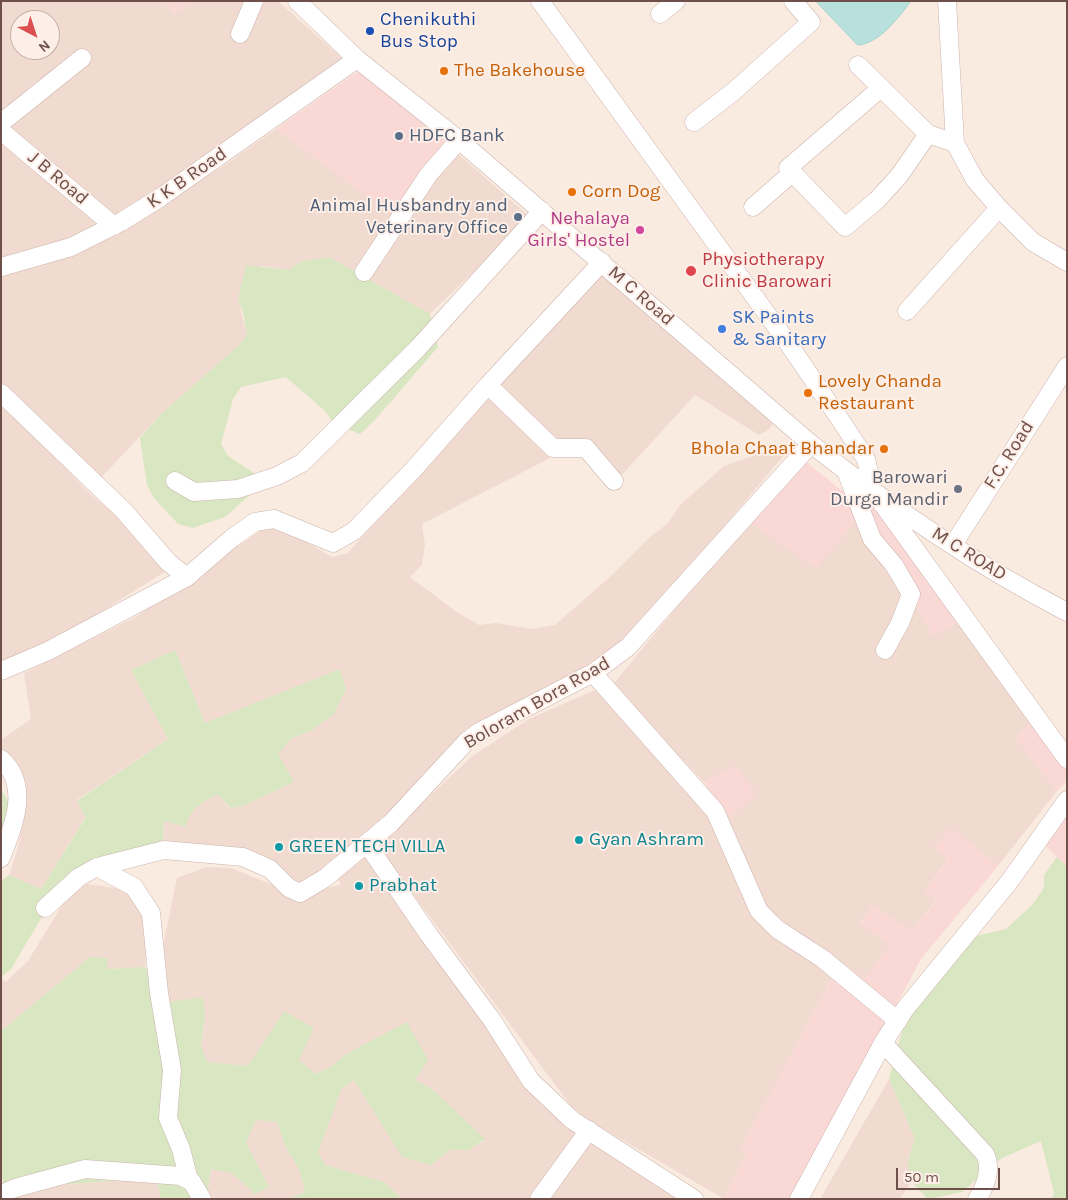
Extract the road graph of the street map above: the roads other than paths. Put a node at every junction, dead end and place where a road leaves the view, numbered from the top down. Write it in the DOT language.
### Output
graph roads {
  1 [pos="254,1"];
  2 [pos="297,1"];
  3 [pos="540,1"];
  4 [pos="676,1"];
  5 [pos="793,1"];
  6 [pos="947,1"];
  7 [pos="660,14"];
  8 [pos="240,34"];
  9 [pos="82,58"];
  10 [pos="357,59"];
  11 [pos="858,65"];
  12 [pos="881,88"];
  13 [pos="694,122"];
  14 [pos="1,123"];
  15 [pos="1,131"];
  16 [pos="928,134"];
  17 [pos="459,140"];
  18 [pos="956,143"];
  19 [pos="792,173"];
  20 [pos="754,207"];
  21 [pos="999,208"];
  22 [pos="542,211"];
  23 [pos="114,226"];
  24 [pos="602,262"];
  25 [pos="1067,262"];
  26 [pos="1,267"];
  27 [pos="364,272"];
  28 [pos="907,311"];
  29 [pos="1067,366"];
  30 [pos="488,384"];
  31 [pos="1,393"];
  32 [pos="811,444"];
  33 [pos="845,471"];
  34 [pos="175,481"];
  35 [pos="614,481"];
  36 [pos="873,491"];
  37 [pos="953,545"];
  38 [pos="187,578"];
  39 [pos="1067,612"];
  40 [pos="885,650"];
  41 [pos="4,665"];
  42 [pos="594,672"];
  43 [pos="1,759"];
  44 [pos="1067,759"];
  45 [pos="1067,800"];
  46 [pos="367,844"];
  47 [pos="1,858"];
  48 [pos="97,867"];
  49 [pos="45,908"];
  50 [pos="898,1021"];
  51 [pos="883,1043"];
  52 [pos="590,1130"];
  53 [pos="189,1180"];
  54 [pos="1,1194"];
  55 [pos="202,1199"];
  56 [pos="539,1199"];
  57 [pos="694,1199"];
  58 [pos="799,1199"];
  59 [pos="977,1199"];
  1 -- 8 [label="street"];
  2 -- 10 [label="street, M C Road"];
  3 -- 36 [label="street"];
  4 -- 7 [label="street"];
  5 -- 13 [label="street"];
  6 -- 18 [label="street"];
  9 -- 14 [label="street"];
  10 -- 17 [label="street, M C Road"];
  10 -- 23 [label="street, K K B Road"];
  11 -- 12 [label="street"];
  12 -- 16 [label="street"];
  12 -- 19 [label="street"];
  15 -- 23 [label="street, J B Road"];
  16 -- 18 [label="street"];
  16 -- 19 [label="street"];
  17 -- 22 [label="street, M C Road"];
  17 -- 27 [label="street"];
  18 -- 21 [label="street"];
  19 -- 20 [label="street"];
  21 -- 25 [label="street"];
  21 -- 28 [label="street"];
  22 -- 24 [label="street, M C Road"];
  22 -- 34 [label="street"];
  23 -- 26 [label="street, K K B Road"];
  24 -- 30 [label="street"];
  24 -- 32 [label="street, M C Road"];
  29 -- 37 [label="street, F.C. Road"];
  30 -- 35 [label="street"];
  30 -- 38 [label="street"];
  31 -- 38 [label="street"];
  32 -- 33 [label="street, M C Road"];
  32 -- 42 [label="street, Boloram Bora Road"];
  33 -- 36 [label="street, M C Road"];
  33 -- 40 [label="street"];
  36 -- 37 [label="street, M C ROAD"];
  36 -- 44 [label="street"];
  37 -- 39 [label="street, M C ROAD"];
  38 -- 41 [label="street"];
  42 -- 46 [label="street, Boloram Bora Road"];
  42 -- 50 [label="street"];
  43 -- 47 [label="street"];
  45 -- 50 [label="street"];
  46 -- 48 [label="street, Boloram Bora Road"];
  46 -- 52 [label="street"];
  48 -- 49 [label="street, Boloram Bora Road"];
  48 -- 53 [label="street"];
  50 -- 51 [label="street"];
  51 -- 58 [label="street"];
  51 -- 59 [label="street"];
  52 -- 56 [label="street"];
  52 -- 57 [label="street"];
  53 -- 54 [label="street"];
  53 -- 55 [label="street"];
}
